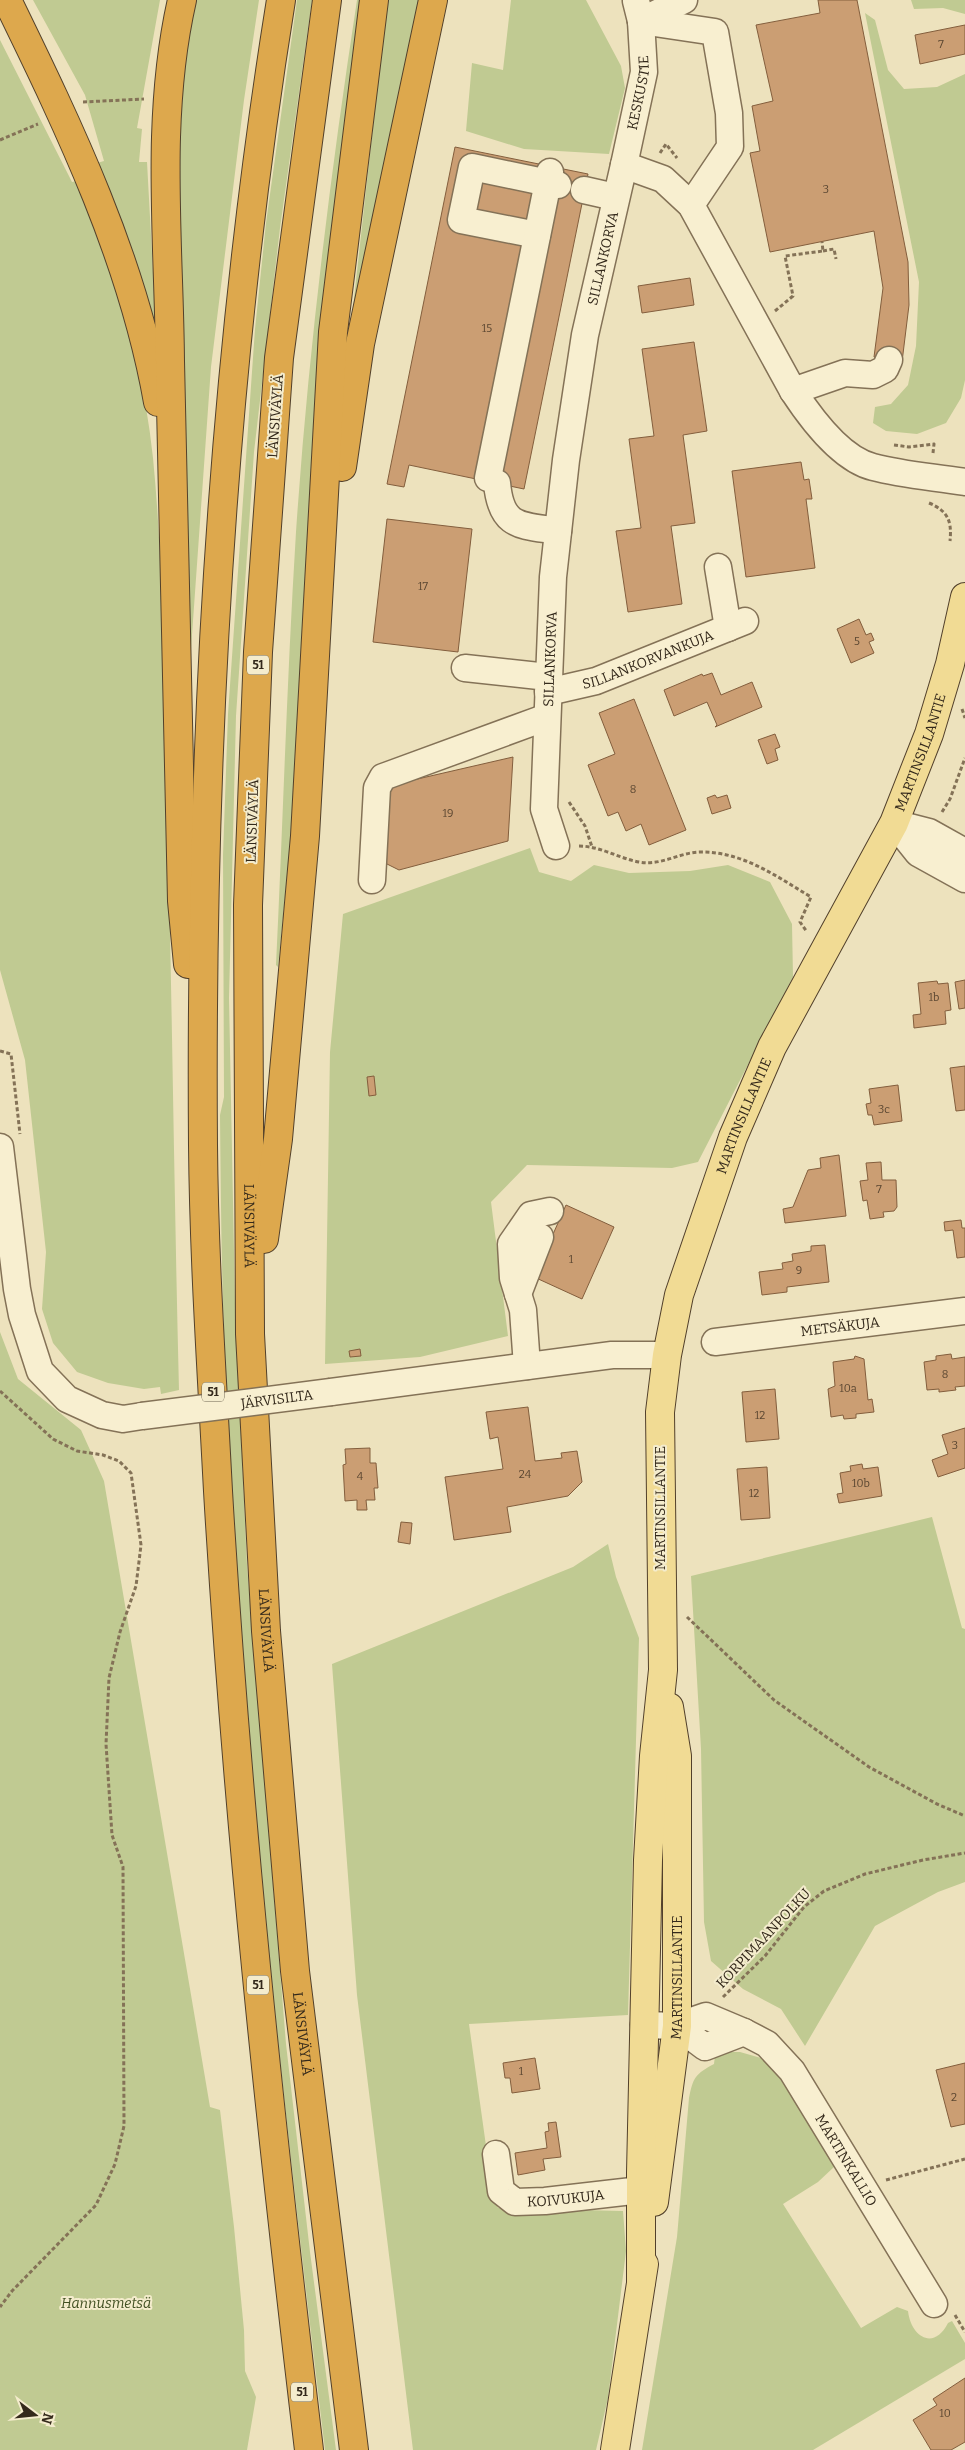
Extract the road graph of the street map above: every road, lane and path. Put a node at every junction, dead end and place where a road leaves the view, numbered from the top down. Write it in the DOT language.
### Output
graph roads {
  1 [pos="8,0"];
  2 [pos="182,0"];
  3 [pos="281,0"];
  4 [pos="327,0"];
  5 [pos="374,0"];
  6 [pos="433,0"];
  7 [pos="684,0"];
  8 [pos="639,11"];
  9 [pos="147,99"];
  10 [pos="82,102"];
  11 [pos="38,124"];
  12 [pos="0,140"];
  13 [pos="678,159"];
  14 [pos="636,169"];
  15 [pos="584,190"];
  16 [pos="616,197"];
  17 [pos="691,205"];
  18 [pos="537,235"];
  19 [pos="822,242"];
  20 [pos="823,251"];
  21 [pos="836,258"];
  22 [pos="769,306"];
  23 [pos="890,360"];
  24 [pos="793,391"];
  25 [pos="891,445"];
  26 [pos="930,476"];
  27 [pos="965,482"];
  28 [pos="171,498"];
  29 [pos="558,531"];
  30 [pos="950,541"];
  31 [pos="718,567"];
  32 [pos="320,584"];
  33 [pos="965,597"];
  34 [pos="465,668"];
  35 [pos="548,695"];
  36 [pos="565,796"];
  37 [pos="894,823"];
  38 [pos="556,846"];
  39 [pos="592,847"];
  40 [pos="965,852"];
  41 [pos="965,879"];
  42 [pos="372,880"];
  43 [pos="811,897"];
  44 [pos="0,1052"];
  45 [pos="11,1145"];
  46 [pos="203,1148"];
  47 [pos="550,1211"];
  48 [pos="540,1237"];
  49 [pos="518,1294"];
  50 [pos="965,1311"];
  51 [pos="250,1334"];
  52 [pos="716,1342"];
  53 [pos="667,1355"];
  54 [pos="527,1366"];
  55 [pos="0,1391"];
  56 [pos="684,1615"];
  57 [pos="662,1670"];
  58 [pos="965,1816"];
  59 [pos="965,1853"];
  60 [pos="721,1999"];
  61 [pos="644,2025"];
  62 [pos="677,2026"];
  63 [pos="496,2154"];
  64 [pos="965,2159"];
  65 [pos="883,2181"];
  66 [pos="641,2190"];
  67 [pos="642,2282"];
  68 [pos="934,2304"];
  69 [pos="0,2307"];
  70 [pos="309,2450"];
  71 [pos="354,2450"];
  72 [pos="615,2450"];
  1 -- 28 [label="highway"];
  2 -- 28 [label="highway"];
  3 -- 46 [label="highway, 51"];
  4 -- 51 [label="highway, LÄNSIVÄYLÄ / 51"];
  5 -- 32 [label="highway"];
  6 -- 32 [label="highway"];
  7 -- 8 [label="street"];
  8 -- 14 [label="street, KESKUSTIE"];
  8 -- 17 [label="street"];
  9 -- 10 [label="path"];
  11 -- 12 [label="path"];
  13 -- 14 [label="path"];
  14 -- 16 [label="street, SILLANKORVA"];
  14 -- 17 [label="street"];
  15 -- 16 [label="street"];
  16 -- 29 [label="street, SILLANKORVA"];
  17 -- 24 [label="street"];
  18 -- 18 [label="street"];
  18 -- 29 [label="street"];
  19 -- 20 [label="path"];
  20 -- 21 [label="path"];
  20 -- 22 [label="path"];
  23 -- 24 [label="street"];
  24 -- 26 [label="street"];
  25 -- 26 [label="path"];
  26 -- 27 [label="street"];
  26 -- 30 [label="path"];
  28 -- 46 [label="highway"];
  29 -- 35 [label="street, SILLANKORVA"];
  31 -- 35 [label="street, SILLANKORVANKUJA"];
  32 -- 51 [label="highway"];
  33 -- 37 [label="main road, MARTINSILLANTIE"];
  34 -- 35 [label="street"];
  35 -- 38 [label="street, SILLANKORVA"];
  35 -- 42 [label="street"];
  36 -- 39 [label="path"];
  37 -- 40 [label="street"];
  37 -- 41 [label="street"];
  37 -- 53 [label="main road, MARTINSILLANTIE"];
  38 -- 39 [label="path"];
  39 -- 43 [label="path"];
  44 -- 45 [label="path"];
  45 -- 54 [label="street, JÄRVISILTA, bridge"];
  46 -- 70 [label="highway, 51"];
  47 -- 49 [label="street"];
  48 -- 49 [label="street"];
  49 -- 54 [label="street"];
  50 -- 52 [label="street, METSÄKUJA"];
  51 -- 71 [label="highway, LÄNSIVÄYLÄ / 51"];
  53 -- 54 [label="street, JÄRVISILTA"];
  53 -- 57 [label="main road, MARTINSILLANTIE"];
  55 -- 69 [label="path"];
  56 -- 58 [label="path"];
  57 -- 61 [label="main road, MARTINSILLANTIE"];
  57 -- 62 [label="main road, MARTINSILLANTIE"];
  59 -- 60 [label="path, KORPIMAANPOLKU"];
  61 -- 62 [label="street, MARTINKALLIO"];
  61 -- 66 [label="main road, MARTINSILLANTIE"];
  62 -- 67 [label="main road, MARTINSILLANTIE"];
  62 -- 68 [label="street, MARTINKALLIO"];
  63 -- 66 [label="street, KOIVUKUJA"];
  64 -- 65 [label="path"];
  66 -- 67 [label="main road, MARTINSILLANTIE"];
  67 -- 72 [label="main road, MARTINSILLANTIE"];
}
